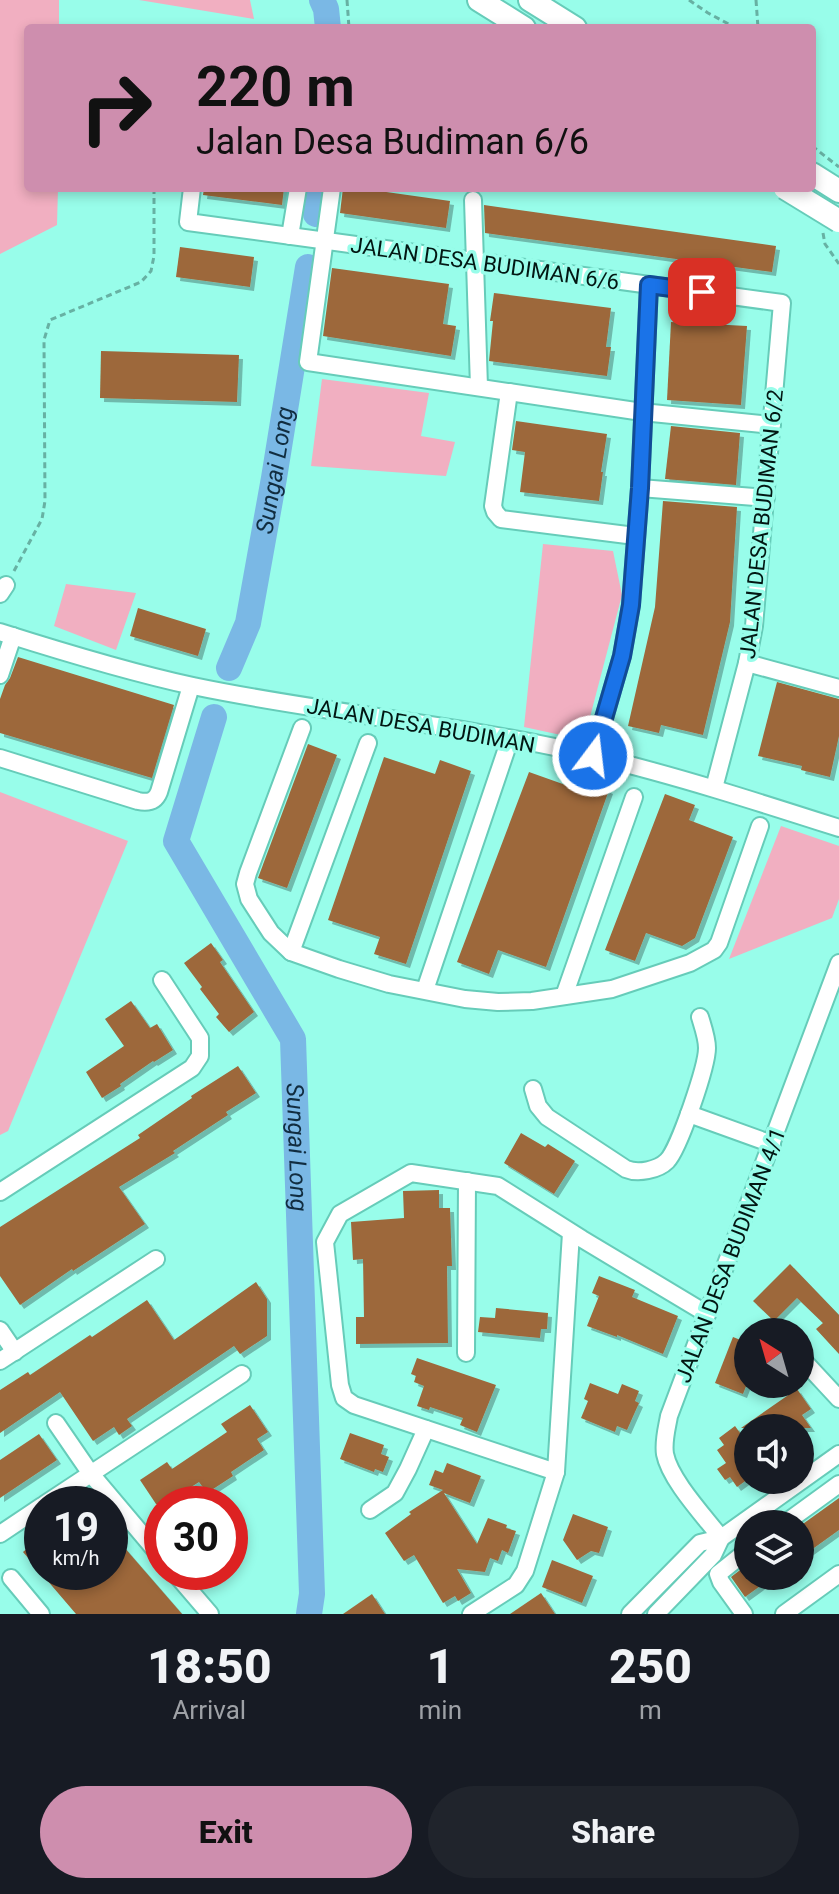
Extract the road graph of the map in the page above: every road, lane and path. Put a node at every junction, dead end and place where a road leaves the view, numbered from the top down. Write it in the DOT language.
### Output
graph roads {
  1 [pos="347,0"];
  2 [pos="479,0"];
  3 [pos="530,0"];
  4 [pos="689,0"];
  5 [pos="756,0"];
  6 [pos="349,24"];
  7 [pos="518,24"];
  8 [pos="569,24"];
  9 [pos="729,24"];
  10 [pos="758,24"];
  11 [pos="816,149"];
  12 [pos="839,167"];
  13 [pos="816,177"];
  14 [pos="839,191"];
  15 [pos="154,192"];
  16 [pos="192,192"];
  17 [pos="297,192"];
  18 [pos="331,192"];
  19 [pos="792,192"];
  20 [pos="473,200"];
  21 [pos="839,221"];
  22 [pos="290,236"];
  23 [pos="325,241"];
  24 [pos="475,261"];
  25 [pos="649,285"];
  26 [pos="782,303"];
  27 [pos="479,387"];
  28 [pos="509,392"];
  29 [pos="642,412"];
  30 [pos="772,425"];
  31 [pos="640,488"];
  32 [pos="766,498"];
  33 [pos="635,536"];
  34 [pos="3,590"];
  35 [pos="6,634"];
  36 [pos="747,663"];
  37 [pos="0,675"];
  38 [pos="191,686"];
  39 [pos="839,688"];
  40 [pos="302,728"];
  41 [pos="510,739"];
  42 [pos="368,743"];
  43 [pos="593,756"];
  44 [pos="0,758"];
  45 [pos="714,788"];
  46 [pos="634,797"];
  47 [pos="760,826"];
  48 [pos="839,828"];
  49 [pos="291,952"];
  50 [pos="839,963"];
  51 [pos="162,980"];
  52 [pos="425,990"];
  53 [pos="564,996"];
  54 [pos="700,1017"];
  55 [pos="533,1089"];
  56 [pos="689,1114"];
  57 [pos="765,1141"];
  58 [pos="467,1181"];
  59 [pos="0,1192"];
  60 [pos="571,1233"];
  61 [pos="156,1259"];
  62 [pos="707,1314"];
  63 [pos="0,1330"];
  64 [pos="466,1353"];
  65 [pos="7,1357"];
  66 [pos="814,1372"];
  67 [pos="242,1374"];
  68 [pos="839,1399"];
  69 [pos="56,1423"];
  70 [pos="426,1429"];
  71 [pos="839,1454"];
  72 [pos="556,1472"];
  73 [pos="91,1474"];
  74 [pos="839,1484"];
  75 [pos="73,1486"];
  76 [pos="370,1510"];
  77 [pos="803,1510"];
  78 [pos="24,1518"];
  79 [pos="0,1534"];
  80 [pos="144,1537"];
  81 [pos="721,1538"];
  82 [pos="734,1561"];
  83 [pos="839,1574"];
  84 [pos="11,1578"];
  85 [pos="189,1590"];
  86 [pos="658,1613"];
  87 [pos="41,1614"];
  88 [pos="210,1614"];
  89 [pos="471,1614"];
  90 [pos="630,1614"];
  91 [pos="744,1614"];
  92 [pos="784,1614"];
  1 -- 6 [label="path"];
  2 -- 7 [label="highway"];
  3 -- 8 [label="highway"];
  4 -- 9 [label="path"];
  5 -- 10 [label="path"];
  11 -- 12 [label="path"];
  13 -- 14 [label="highway"];
  15 -- 34 [label="path"];
  16 -- 22 [label="street, JALAN DESA BUDIMAN 6/6"];
  17 -- 22 [label="street"];
  18 -- 23 [label="street"];
  19 -- 21 [label="highway, bridge"];
  20 -- 24 [label="street"];
  22 -- 23 [label="street, JALAN DESA BUDIMAN 6/6"];
  23 -- 24 [label="street, JALAN DESA BUDIMAN 6/6"];
  23 -- 27 [label="street"];
  24 -- 25 [label="street, JALAN DESA BUDIMAN 6/6"];
  24 -- 27 [label="street"];
  25 -- 26 [label="street, JALAN DESA BUDIMAN 6/6"];
  25 -- 29 [label="street"];
  26 -- 30 [label="street, JALAN DESA BUDIMAN 6/2"];
  27 -- 28 [label="street"];
  28 -- 29 [label="street"];
  28 -- 33 [label="street"];
  29 -- 30 [label="street"];
  29 -- 31 [label="street"];
  30 -- 32 [label="street, JALAN DESA BUDIMAN 6/2"];
  31 -- 32 [label="street"];
  31 -- 33 [label="street"];
  32 -- 36 [label="street, JALAN DESA BUDIMAN 6/2"];
  33 -- 43 [label="street"];
  35 -- 37 [label="street"];
  35 -- 38 [label="street, JALAN DESA BUDIMAN"];
  36 -- 39 [label="street"];
  36 -- 45 [label="street, JALAN DESA BUDIMAN 6/2"];
  38 -- 41 [label="street, JALAN DESA BUDIMAN"];
  38 -- 44 [label="street"];
  40 -- 49 [label="street"];
  41 -- 43 [label="street, JALAN DESA BUDIMAN"];
  41 -- 52 [label="street"];
  42 -- 49 [label="street"];
  43 -- 45 [label="street, JALAN DESA BUDIMAN"];
  45 -- 48 [label="street, JALAN DESA BUDIMAN"];
  46 -- 53 [label="street"];
  47 -- 53 [label="street"];
  49 -- 52 [label="street"];
  50 -- 57 [label="street, JALAN DESA BUDIMAN 4/1"];
  51 -- 59 [label="street"];
  52 -- 53 [label="street"];
  54 -- 56 [label="street"];
  55 -- 56 [label="street"];
  56 -- 57 [label="street"];
  57 -- 62 [label="street, JALAN DESA BUDIMAN 4/1"];
  58 -- 60 [label="street"];
  58 -- 64 [label="street"];
  58 -- 70 [label="street"];
  60 -- 62 [label="street"];
  60 -- 72 [label="street"];
  61 -- 65 [label="street"];
  62 -- 81 [label="street, JALAN DESA BUDIMAN 4/1"];
  63 -- 65 [label="street"];
  66 -- 68 [label="street"];
  67 -- 73 [label="street"];
  69 -- 73 [label="street"];
  70 -- 72 [label="street"];
  70 -- 76 [label="street"];
  71 -- 81 [label="street"];
  72 -- 89 [label="street"];
  73 -- 75 [label="street"];
  73 -- 80 [label="street"];
  74 -- 77 [label="street"];
  78 -- 79 [label="street"];
  81 -- 86 [label="street"];
  81 -- 90 [label="street"];
  82 -- 91 [label="street"];
  83 -- 92 [label="street"];
  84 -- 87 [label="street"];
  85 -- 88 [label="street"];
}
